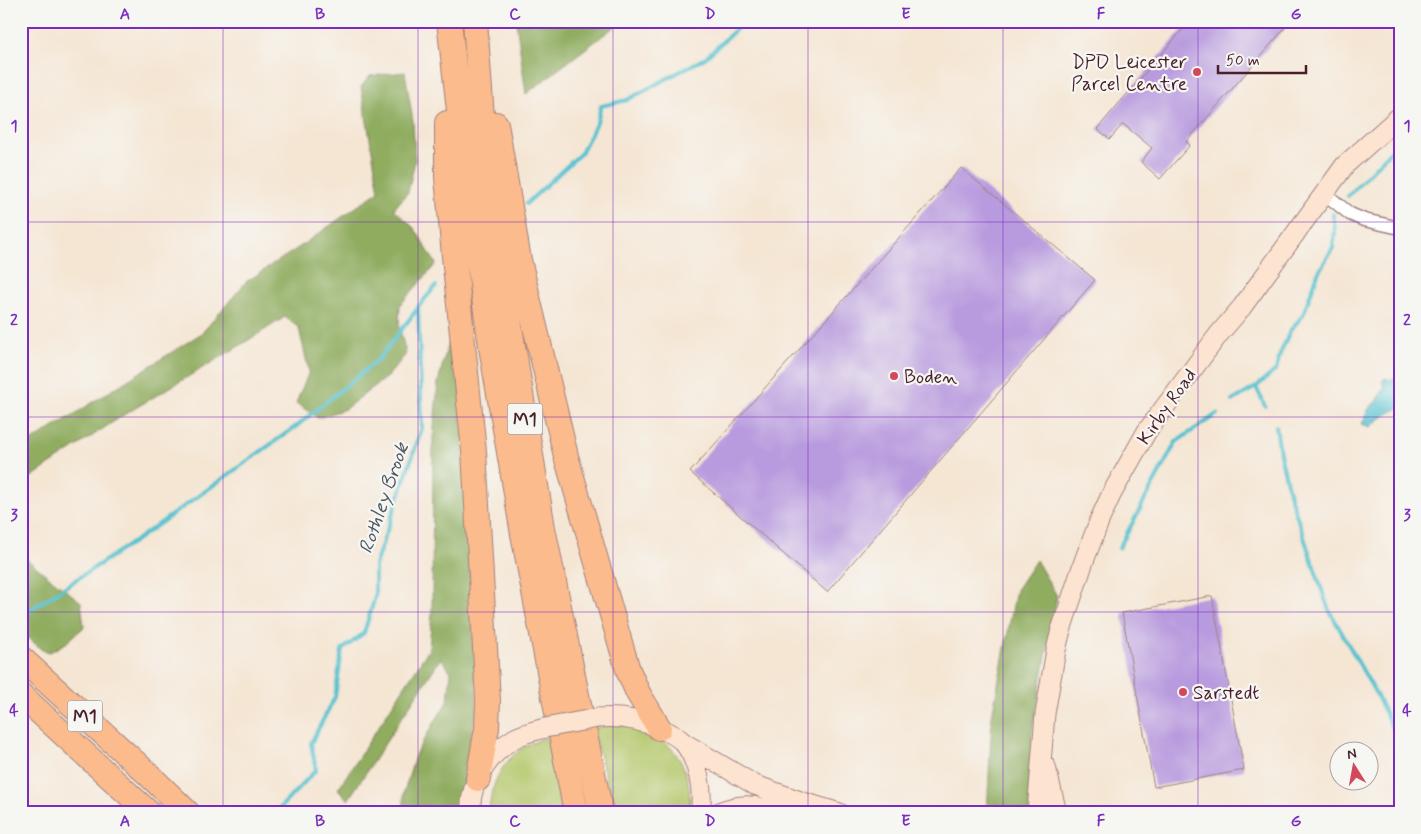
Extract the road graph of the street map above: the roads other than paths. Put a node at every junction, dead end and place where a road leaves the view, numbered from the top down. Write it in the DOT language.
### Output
graph roads {
  1 [pos="448,21"];
  2 [pos="477,21"];
  3 [pos="1400,116"];
  4 [pos="1324,193"];
  5 [pos="1400,228"];
  6 [pos="21,658"];
  7 [pos="21,695"];
  8 [pos="659,728"];
  9 [pos="684,743"];
  10 [pos="1042,754"];
  11 [pos="478,779"];
  12 [pos="149,813"];
  13 [pos="188,813"];
  14 [pos="471,813"];
  15 [pos="576,813"];
  16 [pos="601,813"];
  17 [pos="700,813"];
  18 [pos="717,813"];
  19 [pos="781,813"];
  20 [pos="840,813"];
  21 [pos="1037,813"];
  22 [pos="1057,813"];
  1 -- 11 [label="highway"];
  1 -- 15 [label="highway, M1"];
  2 -- 8 [label="highway"];
  2 -- 16 [label="highway, M1"];
  3 -- 4 [label="street, Kirby Road"];
  4 -- 5 [label="street"];
  4 -- 10 [label="street, Kirby Road"];
  6 -- 13 [label="highway, M1"];
  7 -- 12 [label="highway, M1"];
  8 -- 9 [label="street"];
  8 -- 11 [label="street, bridge"];
  9 -- 17 [label="street"];
  9 -- 20 [label="street"];
  10 -- 21 [label="street, Kirby Road"];
  10 -- 22 [label="street, Kirby Road"];
  11 -- 14 [label="street"];
  18 -- 19 [label="street"];
}
